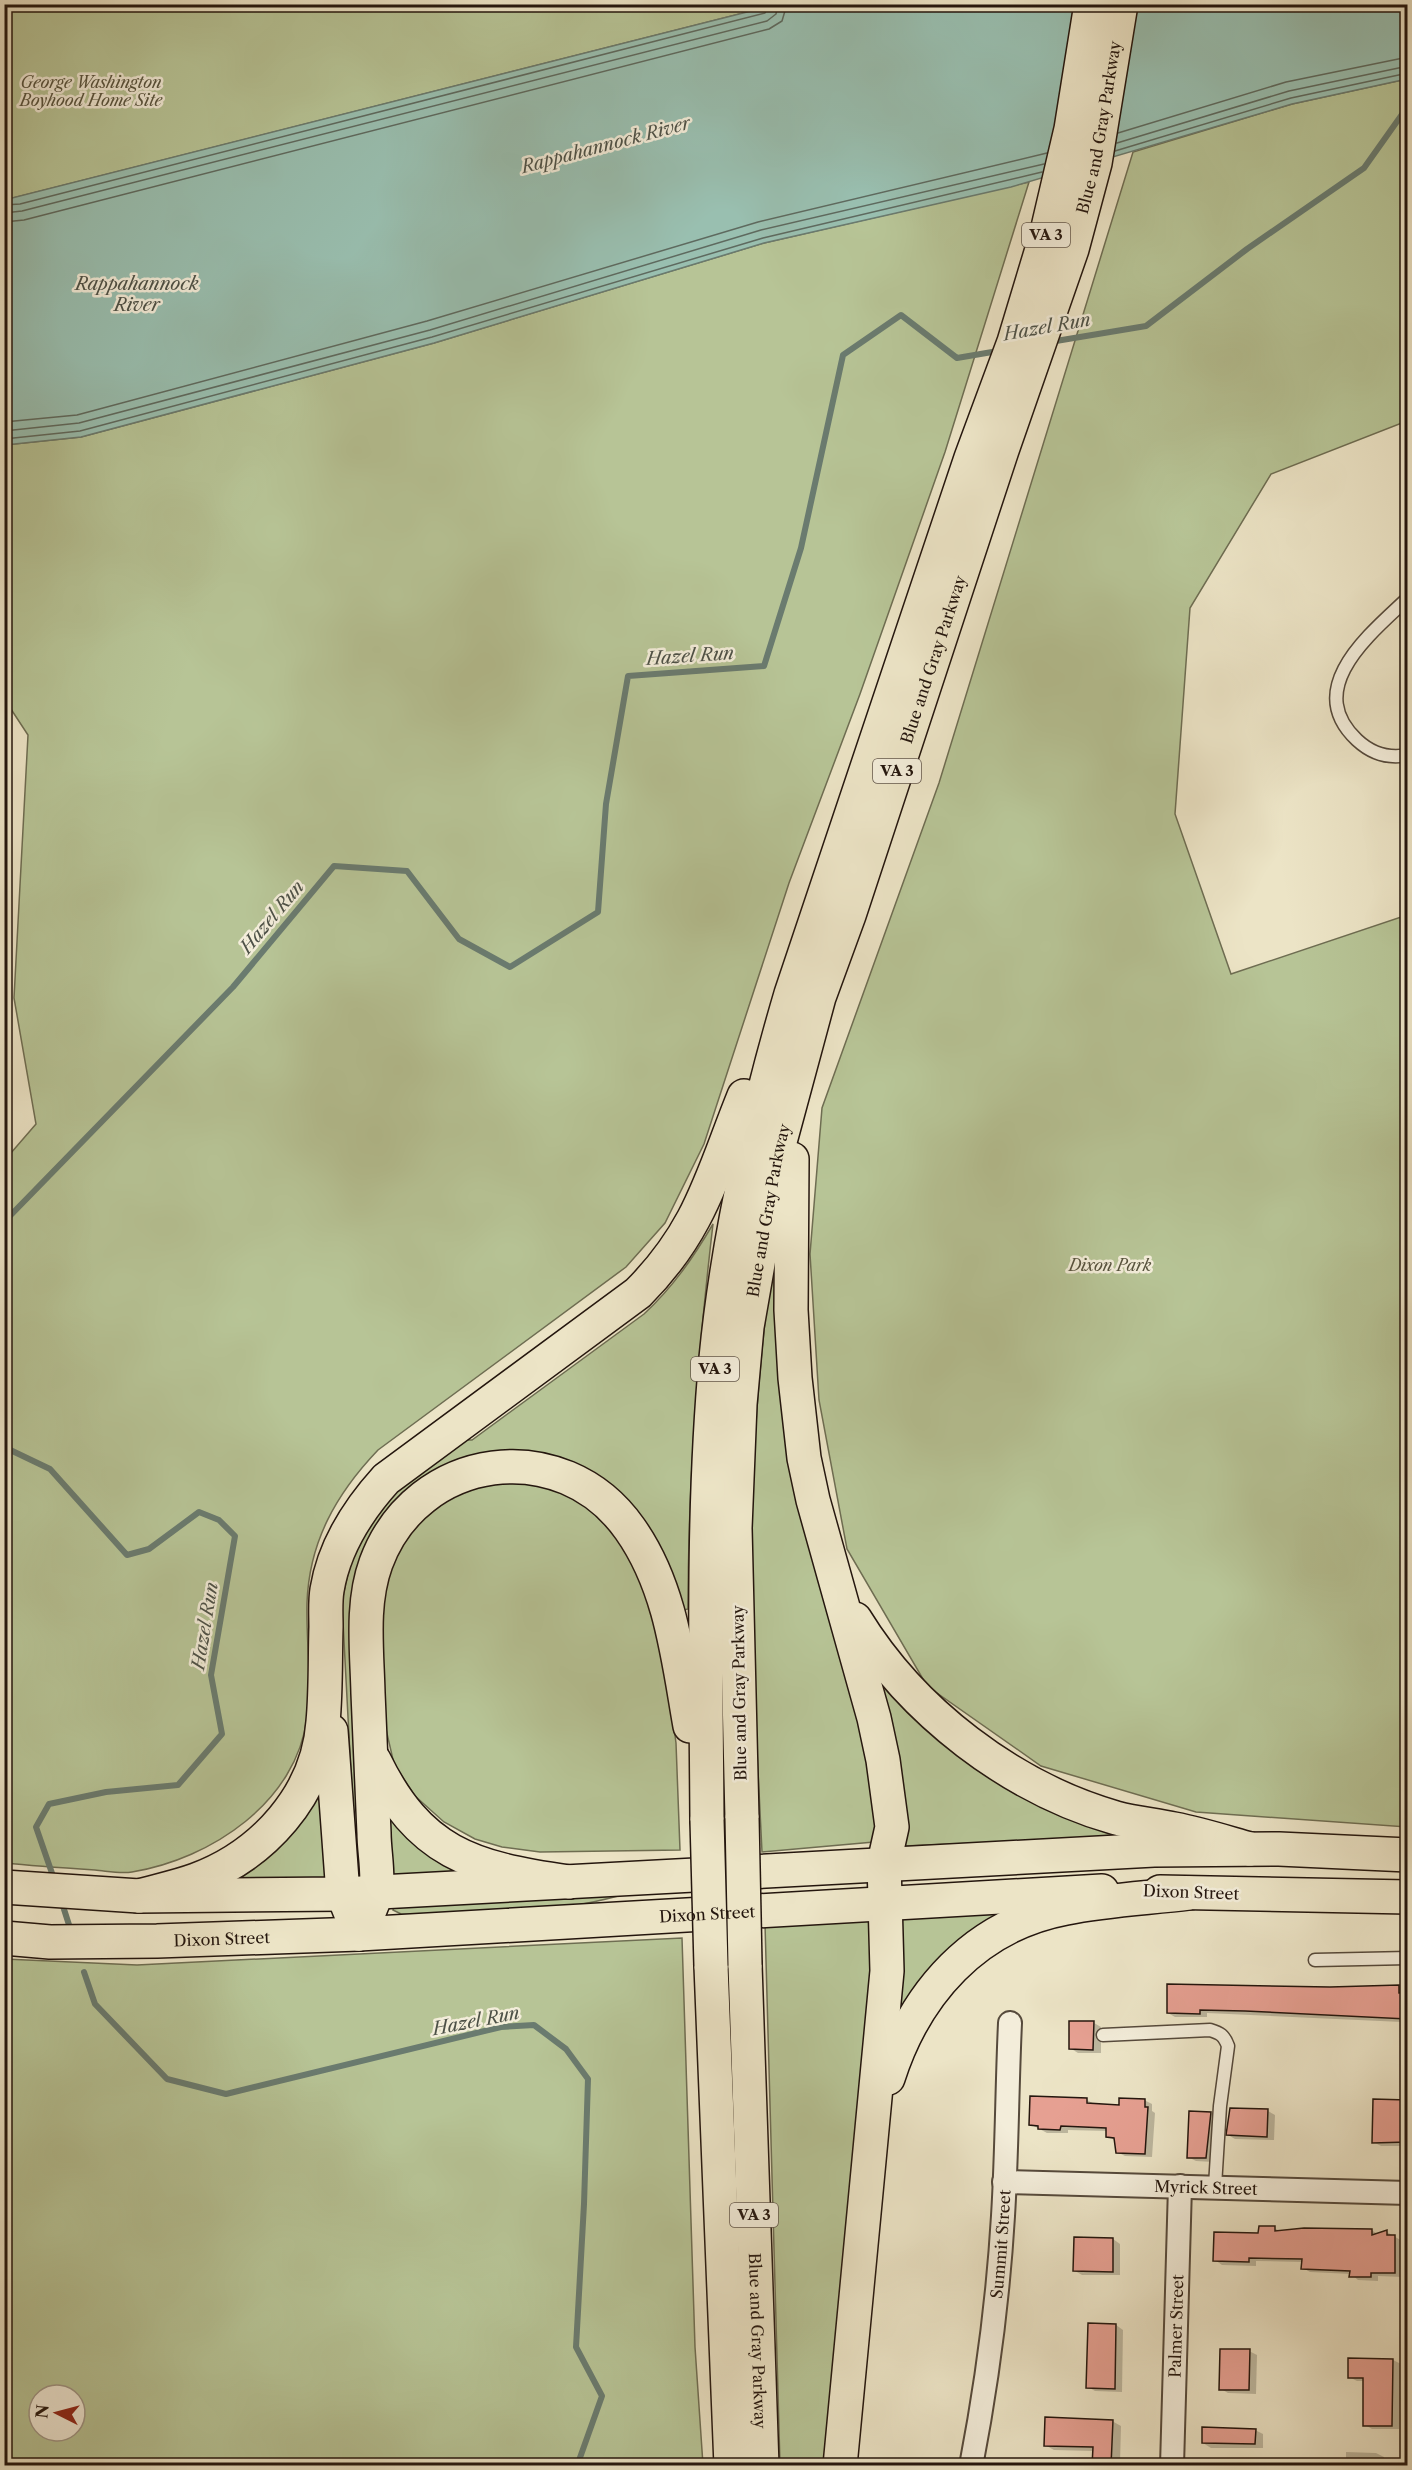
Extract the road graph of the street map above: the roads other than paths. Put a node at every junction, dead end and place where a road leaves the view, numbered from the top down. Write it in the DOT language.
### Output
graph roads {
  1 [pos="1091,4"];
  2 [pos="1121,4"];
  3 [pos="987,454"];
  4 [pos="1407,598"];
  5 [pos="1407,754"];
  6 [pos="812,930"];
  7 [pos="792,1091"];
  8 [pos="838,1591"];
  9 [pos="325,1679"];
  10 [pos="371,1753"];
  11 [pos="707,1820"];
  12 [pos="1250,1849"];
  13 [pos="1407,1855"];
  14 [pos="884,1863"];
  15 [pos="569,1882"];
  16 [pos="4,1887"];
  17 [pos="376,1892"];
  18 [pos="1189,1893"];
  19 [pos="343,1894"];
  20 [pos="139,1896"];
  21 [pos="1407,1898"];
  22 [pos="885,1902"];
  23 [pos="359,1934"];
  24 [pos="4,1938"];
  25 [pos="1407,1958"];
  26 [pos="1315,1960"];
  27 [pos="1010,2023"];
  28 [pos="1103,2035"];
  29 [pos="873,2135"];
  30 [pos="1004,2182"];
  31 [pos="1180,2186"];
  32 [pos="1215,2187"];
  33 [pos="1407,2193"];
  34 [pos="731,2466"];
  35 [pos="762,2466"];
  36 [pos="840,2466"];
  37 [pos="971,2466"];
  38 [pos="1172,2466"];
  1 -- 3 [label="main road, Blue and Gray Parkway / VA 3"];
  2 -- 3 [label="main road, Blue and Gray Parkway / VA 3"];
  3 -- 6 [label="main road, Blue and Gray Parkway / VA 3"];
  3 -- 7 [label="main road, Blue and Gray Parkway / VA 3"];
  4 -- 5 [label="lane"];
  6 -- 9 [label="main road"];
  6 -- 11 [label="main road, Blue and Gray Parkway / VA 3"];
  7 -- 8 [label="main road"];
  7 -- 35 [label="main road, Blue and Gray Parkway / VA 3, bridge"];
  8 -- 12 [label="main road"];
  8 -- 14 [label="main road"];
  9 -- 19 [label="main road"];
  9 -- 20 [label="main road"];
  10 -- 11 [label="main road"];
  10 -- 15 [label="main road"];
  10 -- 17 [label="main road"];
  11 -- 34 [label="main road, Blue and Gray Parkway / VA 3, bridge"];
  12 -- 13 [label="main road"];
  12 -- 14 [label="main road"];
  14 -- 15 [label="main road"];
  14 -- 22 [label="main road"];
  15 -- 17 [label="main road"];
  16 -- 20 [label="main road"];
  17 -- 19 [label="main road"];
  17 -- 23 [label="main road"];
  18 -- 21 [label="main road, Dixon Street"];
  18 -- 22 [label="main road, Dixon Street"];
  18 -- 29 [label="main road"];
  19 -- 20 [label="main road"];
  19 -- 23 [label="main road"];
  22 -- 23 [label="main road, Dixon Street"];
  22 -- 29 [label="main road"];
  23 -- 24 [label="main road, Dixon Street"];
  25 -- 26 [label="lane"];
  27 -- 30 [label="street, Summit Street"];
  28 -- 32 [label="lane"];
  29 -- 36 [label="main road"];
  30 -- 31 [label="street, Myrick Street"];
  30 -- 37 [label="street, Summit Street"];
  31 -- 32 [label="street, Myrick Street"];
  31 -- 38 [label="street, Palmer Street"];
  32 -- 33 [label="street, Myrick Street"];
}
